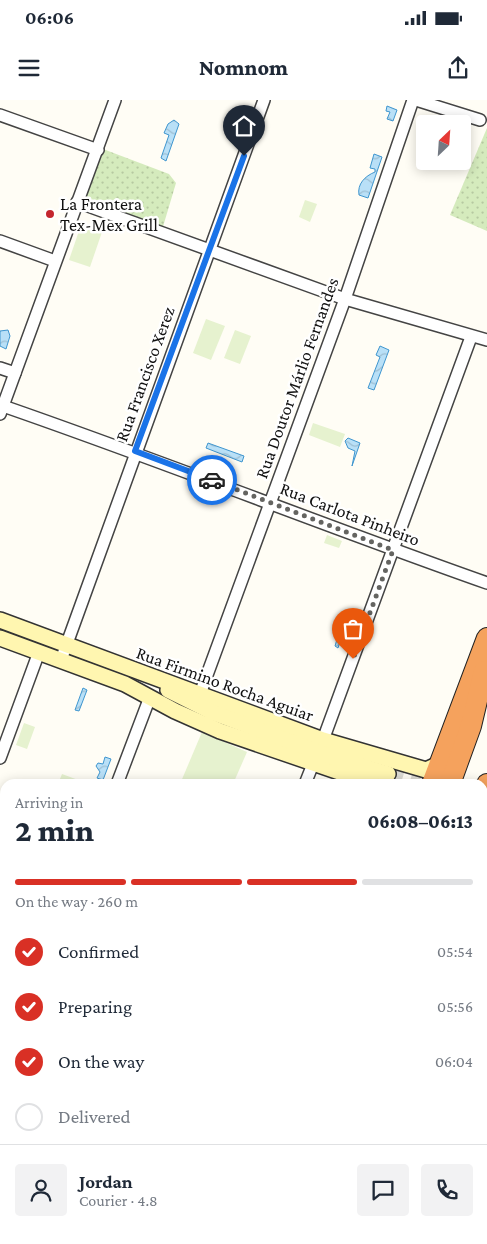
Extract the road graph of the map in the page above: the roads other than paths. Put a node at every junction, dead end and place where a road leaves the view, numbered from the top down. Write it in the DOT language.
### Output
graph roads {
  1 [pos="115,100"];
  2 [pos="264,100"];
  3 [pos="415,100"];
  4 [pos="0,115"];
  5 [pos="480,120"];
  6 [pos="98,150"];
  7 [pos="78,202"];
  8 [pos="0,241"];
  9 [pos="209,250"];
  10 [pos="56,261"];
  11 [pos="345,299"];
  12 [pos="471,337"];
  13 [pos="487,340"];
  14 [pos="0,368"];
  15 [pos="15,373"];
  16 [pos="2,410"];
  17 [pos="135,451"];
  18 [pos="270,502"];
  19 [pos="393,550"];
  20 [pos="487,583"];
  21 [pos="0,620"];
  22 [pos="0,638"];
  23 [pos="487,638"];
  24 [pos="66,645"];
  25 [pos="39,652"];
  26 [pos="487,652"];
  27 [pos="61,660"];
  28 [pos="137,672"];
  29 [pos="200,694"];
  30 [pos="150,697"];
  31 [pos="323,740"];
  32 [pos="0,758"];
  33 [pos="314,764"];
  34 [pos="439,764"];
  35 [pos="388,774"];
  36 [pos="119,779"];
  37 [pos="307,779"];
  38 [pos="359,779"];
  39 [pos="434,779"];
  40 [pos="452,779"];
  1 -- 6 [label="street"];
  2 -- 9 [label="street, Rua Francisco Xerez"];
  3 -- 5 [label="street"];
  3 -- 11 [label="street, Rua Doutor Márlio Fernandes"];
  4 -- 6 [label="street"];
  6 -- 7 [label="street"];
  7 -- 9 [label="street"];
  7 -- 10 [label="street"];
  8 -- 10 [label="street"];
  9 -- 11 [label="street"];
  9 -- 17 [label="street, Rua Francisco Xerez"];
  10 -- 15 [label="street"];
  11 -- 12 [label="street"];
  11 -- 18 [label="street, Rua Doutor Márlio Fernandes"];
  12 -- 13 [label="street"];
  12 -- 19 [label="street"];
  14 -- 15 [label="street"];
  15 -- 16 [label="street"];
  16 -- 17 [label="street, Rua Carlota Pinheiro"];
  17 -- 18 [label="street, Rua Carlota Pinheiro"];
  17 -- 24 [label="street, Rua Francisco Xerez"];
  18 -- 19 [label="street, Rua Carlota Pinheiro"];
  18 -- 29 [label="street, Rua Doutor Márlio Fernandes"];
  19 -- 20 [label="street, Rua Carlota Pinheiro"];
  19 -- 31 [label="street"];
  21 -- 24 [label="street, Rua Firmino Rocha Aguiar"];
  22 -- 25 [label="street, Rua Firmino Rocha Aguiar"];
  23 -- 34 [label="highway"];
  24 -- 27 [label="street, Rua Francisco Xerez"];
  24 -- 28 [label="street, Rua Firmino Rocha Aguiar"];
  25 -- 27 [label="street, Rua Firmino Rocha Aguiar"];
  25 -- 32 [label="street"];
  26 -- 40 [label="highway"];
  27 -- 30 [label="street, Rua Firmino Rocha Aguiar"];
  28 -- 29 [label="street, Rua Firmino Rocha Aguiar"];
  28 -- 35 [label="street"];
  29 -- 31 [label="street, Rua Firmino Rocha Aguiar"];
  30 -- 33 [label="street, Rua Firmino Rocha Aguiar"];
  30 -- 36 [label="street"];
  31 -- 34 [label="street, Rua Firmino Rocha Aguiar"];
  33 -- 37 [label="street"];
  33 -- 38 [label="street, Rua Firmino Rocha Aguiar"];
  34 -- 39 [label="highway"];
}
